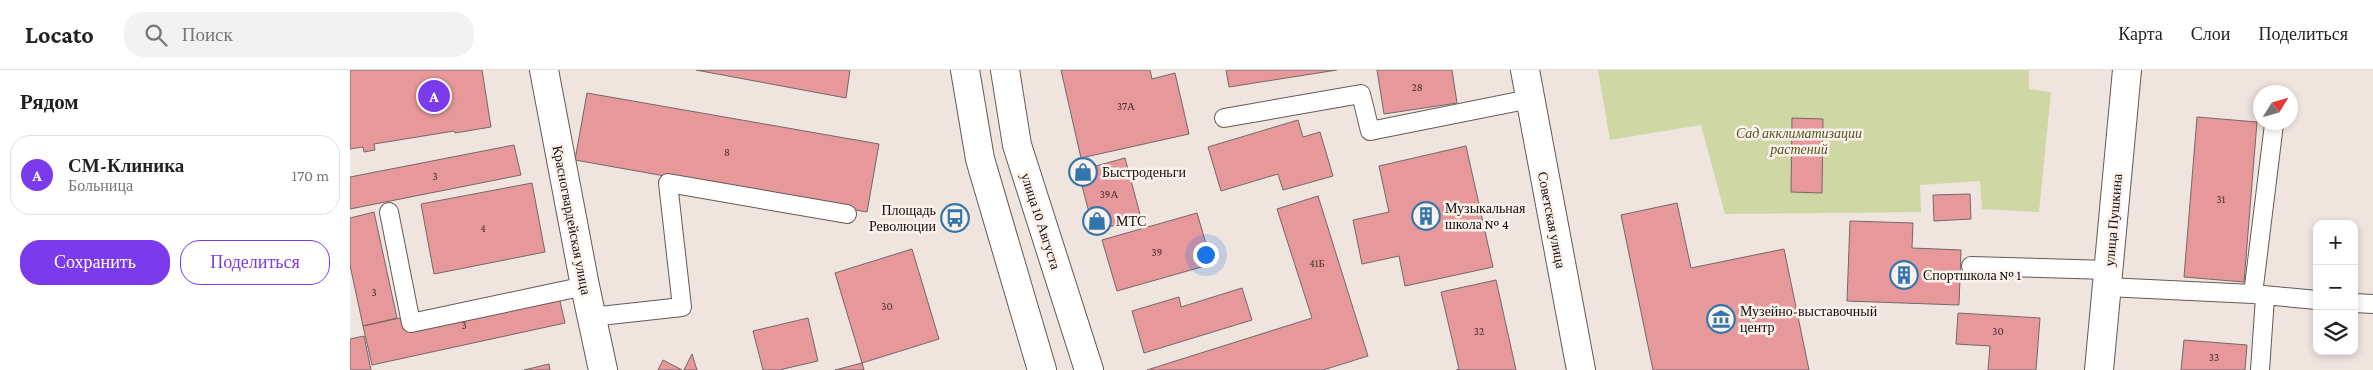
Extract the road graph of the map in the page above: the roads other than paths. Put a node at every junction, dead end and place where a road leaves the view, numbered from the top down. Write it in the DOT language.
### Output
graph roads {
  1 [pos="544,70"];
  2 [pos="964,70"];
  3 [pos="1005,70"];
  4 [pos="1525,70"];
  5 [pos="2127,70"];
  6 [pos="1530,99"];
  7 [pos="1224,118"];
  8 [pos="2273,130"];
  9 [pos="389,212"];
  10 [pos="847,214"];
  11 [pos="1971,266"];
  12 [pos="2108,279"];
  13 [pos="585,286"];
  14 [pos="2259,295"];
  15 [pos="2313,300"];
  16 [pos="2358,303"];
  17 [pos="2373,304"];
  18 [pos="591,317"];
  19 [pos="603,370"];
  20 [pos="1042,370"];
  21 [pos="1088,370"];
  22 [pos="1581,370"];
  23 [pos="2099,370"];
  24 [pos="2260,370"];
  1 -- 13 [label="main road, Красногвардейская улица"];
  2 -- 20 [label="main road"];
  3 -- 21 [label="main road, улица 10 Августа"];
  4 -- 6 [label="main road, Советская улица"];
  5 -- 12 [label="main road, улица Пушкина"];
  6 -- 7 [label="lane"];
  6 -- 22 [label="main road, Советская улица"];
  8 -- 14 [label="lane"];
  9 -- 13 [label="lane"];
  10 -- 18 [label="lane"];
  11 -- 12 [label="lane"];
  12 -- 14 [label="lane"];
  12 -- 23 [label="main road, улица Пушкина"];
  13 -- 18 [label="main road, Красногвардейская улица"];
  14 -- 15 [label="lane"];
  14 -- 24 [label="lane"];
  16 -- 17 [label="lane"];
  18 -- 19 [label="main road, Красногвардейская улица"];
}
